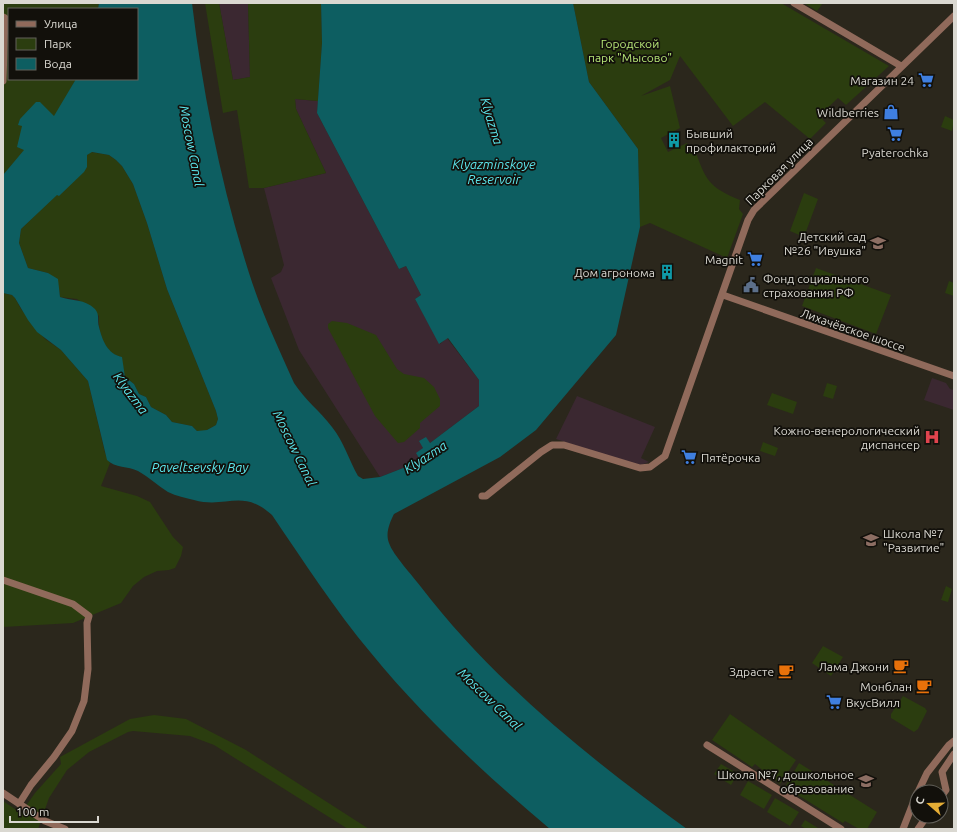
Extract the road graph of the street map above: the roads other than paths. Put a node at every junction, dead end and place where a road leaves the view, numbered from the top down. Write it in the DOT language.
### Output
graph roads {
  1 [pos="794,3"];
  2 [pos="954,16"];
  3 [pos="3,17"];
  4 [pos="901,66"];
  5 [pos="3,81"];
  6 [pos="722,295"];
  7 [pos="954,376"];
  8 [pos="482,496"];
  9 [pos="3,580"];
  10 [pos="954,741"];
  11 [pos="707,745"];
  12 [pos="953,755"];
  13 [pos="922,784"];
  14 [pos="945,784"];
  15 [pos="3,792"];
  16 [pos="20,804"];
  17 [pos="909,814"];
  18 [pos="65,829"];
  19 [pos="841,829"];
  20 [pos="903,829"];
  1 -- 4 [label="street"];
  2 -- 4 [label="street, Парковая улица"];
  3 -- 5 [label="street"];
  4 -- 6 [label="street, Парковая улица"];
  6 -- 7 [label="street, Лихачёвское шоссе"];
  6 -- 8 [label="street, Парковая улица"];
  9 -- 16 [label="street"];
  10 -- 13 [label="street"];
  11 -- 19 [label="street"];
  12 -- 14 [label="street"];
  15 -- 16 [label="street"];
  16 -- 18 [label="street"];
  17 -- 20 [label="street"];
}
